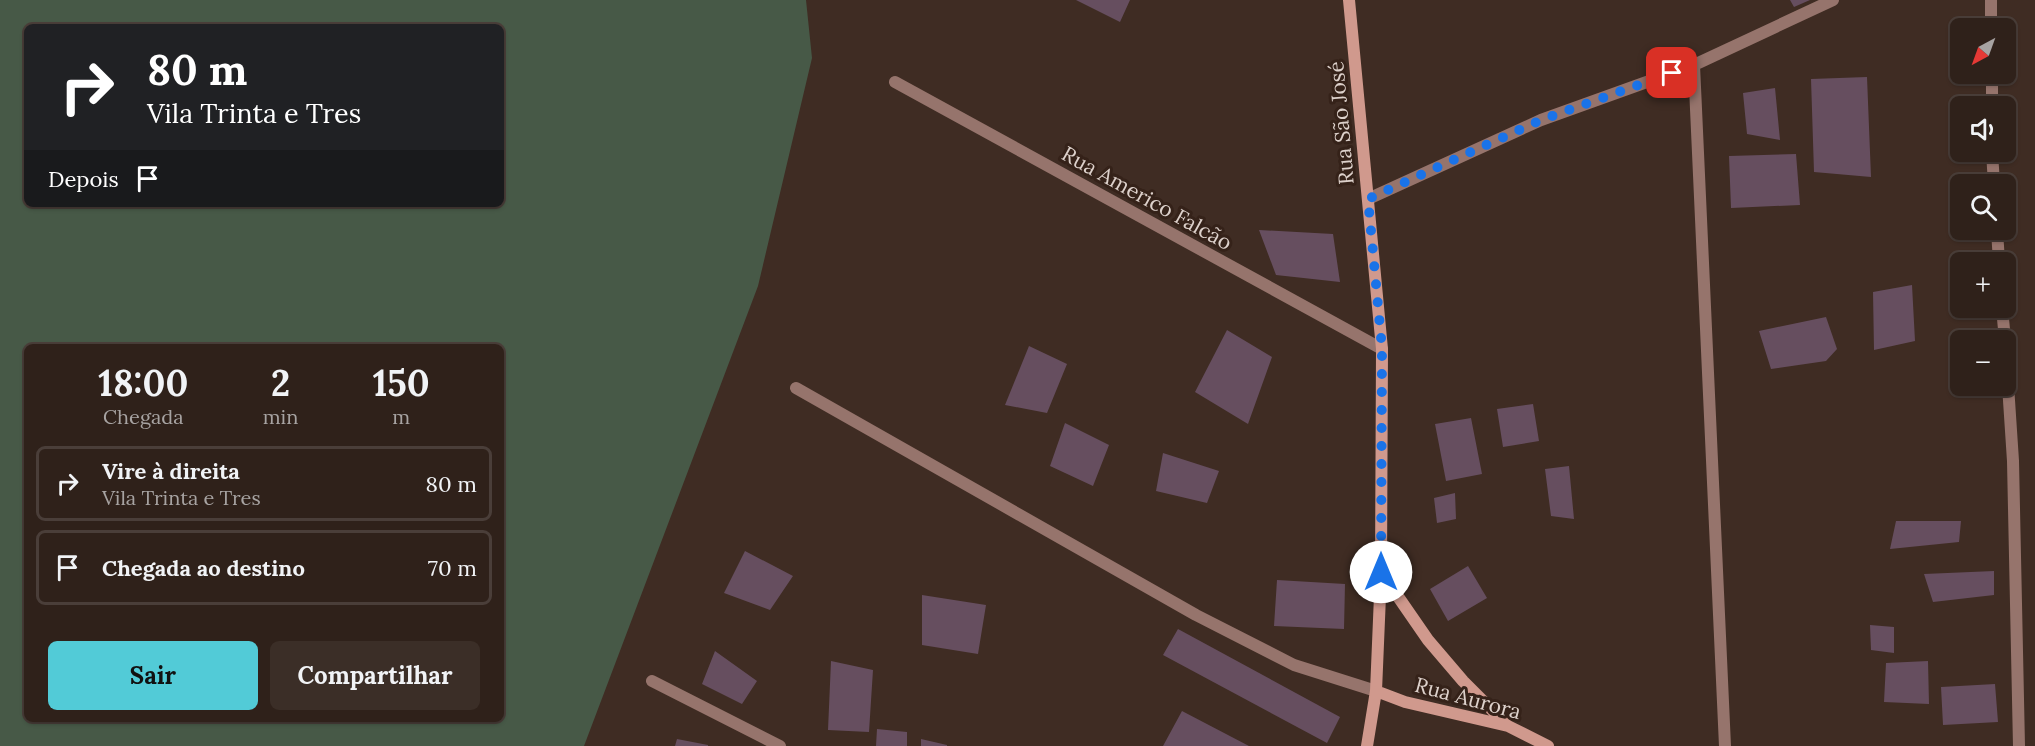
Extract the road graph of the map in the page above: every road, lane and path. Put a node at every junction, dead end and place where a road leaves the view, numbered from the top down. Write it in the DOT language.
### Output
graph roads {
  1 [pos="1349,0"];
  2 [pos="1833,0"];
  3 [pos="1991,0"];
  4 [pos="1991,18"];
  5 [pos="1694,65"];
  6 [pos="895,82"];
  7 [pos="1368,199"];
  8 [pos="1382,348"];
  9 [pos="796,388"];
  10 [pos="2009,396"];
  11 [pos="1381,572"];
  12 [pos="652,681"];
  13 [pos="1376,691"];
  14 [pos="1508,726"];
  15 [pos="780,746"];
  16 [pos="1367,746"];
  17 [pos="1548,746"];
  18 [pos="1725,746"];
  19 [pos="2019,746"];
  1 -- 7 [label="main road, Rua São José"];
  2 -- 5 [label="street"];
  3 -- 4 [label="street"];
  5 -- 7 [label="street"];
  5 -- 18 [label="street"];
  6 -- 8 [label="street, Rua Americo Falcão"];
  7 -- 8 [label="main road, Rua São José"];
  8 -- 11 [label="main road, Rua São José"];
  9 -- 13 [label="street"];
  10 -- 19 [label="street"];
  11 -- 13 [label="main road, Rua São José"];
  11 -- 14 [label="main road"];
  12 -- 15 [label="street"];
  13 -- 14 [label="main road, Rua Aurora"];
  13 -- 16 [label="main road, Rua São José"];
  14 -- 17 [label="main road, Rua Aurora"];
}
